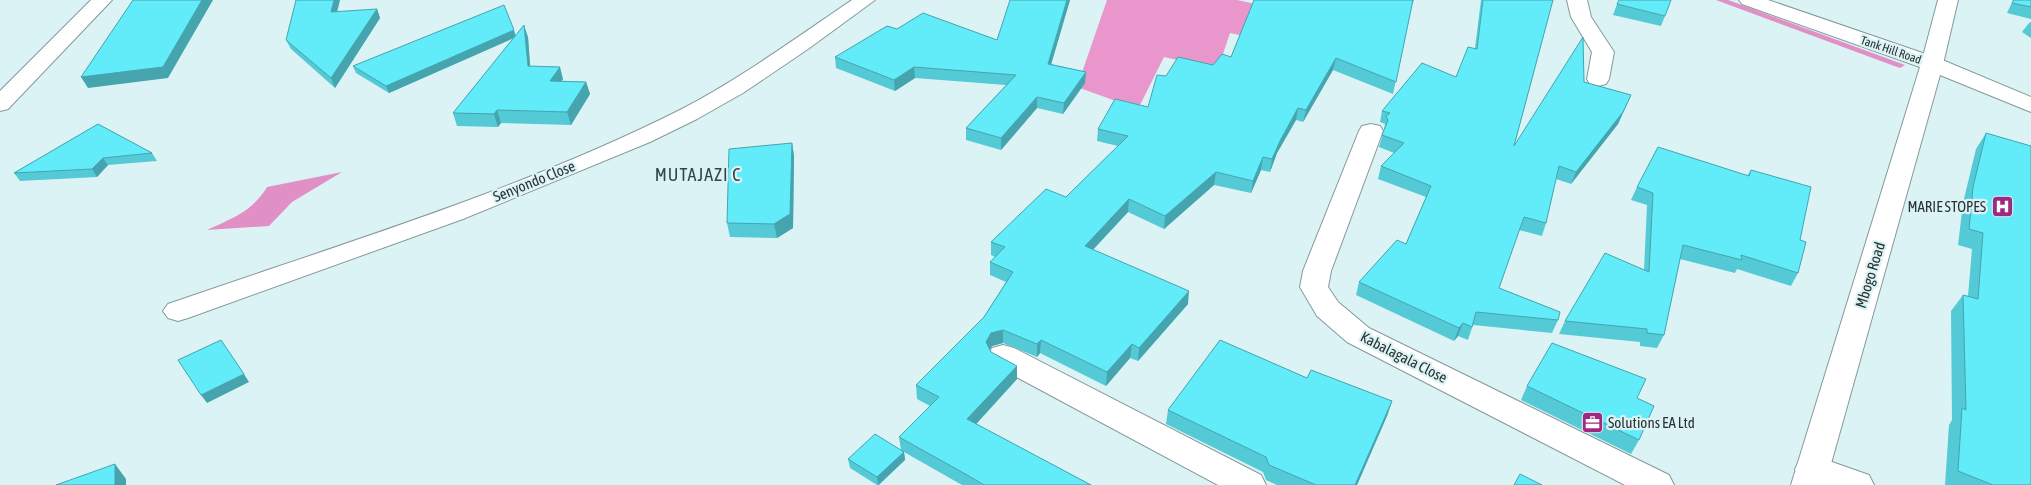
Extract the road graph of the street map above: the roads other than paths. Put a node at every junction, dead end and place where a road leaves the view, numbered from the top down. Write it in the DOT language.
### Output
graph roads {
  1 [pos="102,0"];
  2 [pos="865,0"];
  3 [pos="1576,0"];
  4 [pos="1749,0"];
  5 [pos="1948,0"];
  6 [pos="1932,64"];
  7 [pos="1598,79"];
  8 [pos="0,104"];
  9 [pos="2031,105"];
  10 [pos="1371,131"];
  11 [pos="178,311"];
  12 [pos="1003,356"];
  13 [pos="1810,477"];
  14 [pos="1249,485"];
  15 [pos="1656,485"];
  16 [pos="1857,485"];
  1 -- 8 [label="street"];
  2 -- 11 [label="street, Senyondo Close"];
  3 -- 7 [label="street"];
  4 -- 6 [label="street, Tank Hill Road"];
  5 -- 6 [label="street, Mbogo Road"];
  6 -- 9 [label="street, Tank Hill Road"];
  6 -- 13 [label="street, Mbogo Road"];
  10 -- 15 [label="street, Kabalagala Close"];
  12 -- 14 [label="street"];
  13 -- 16 [label="street"];
}
